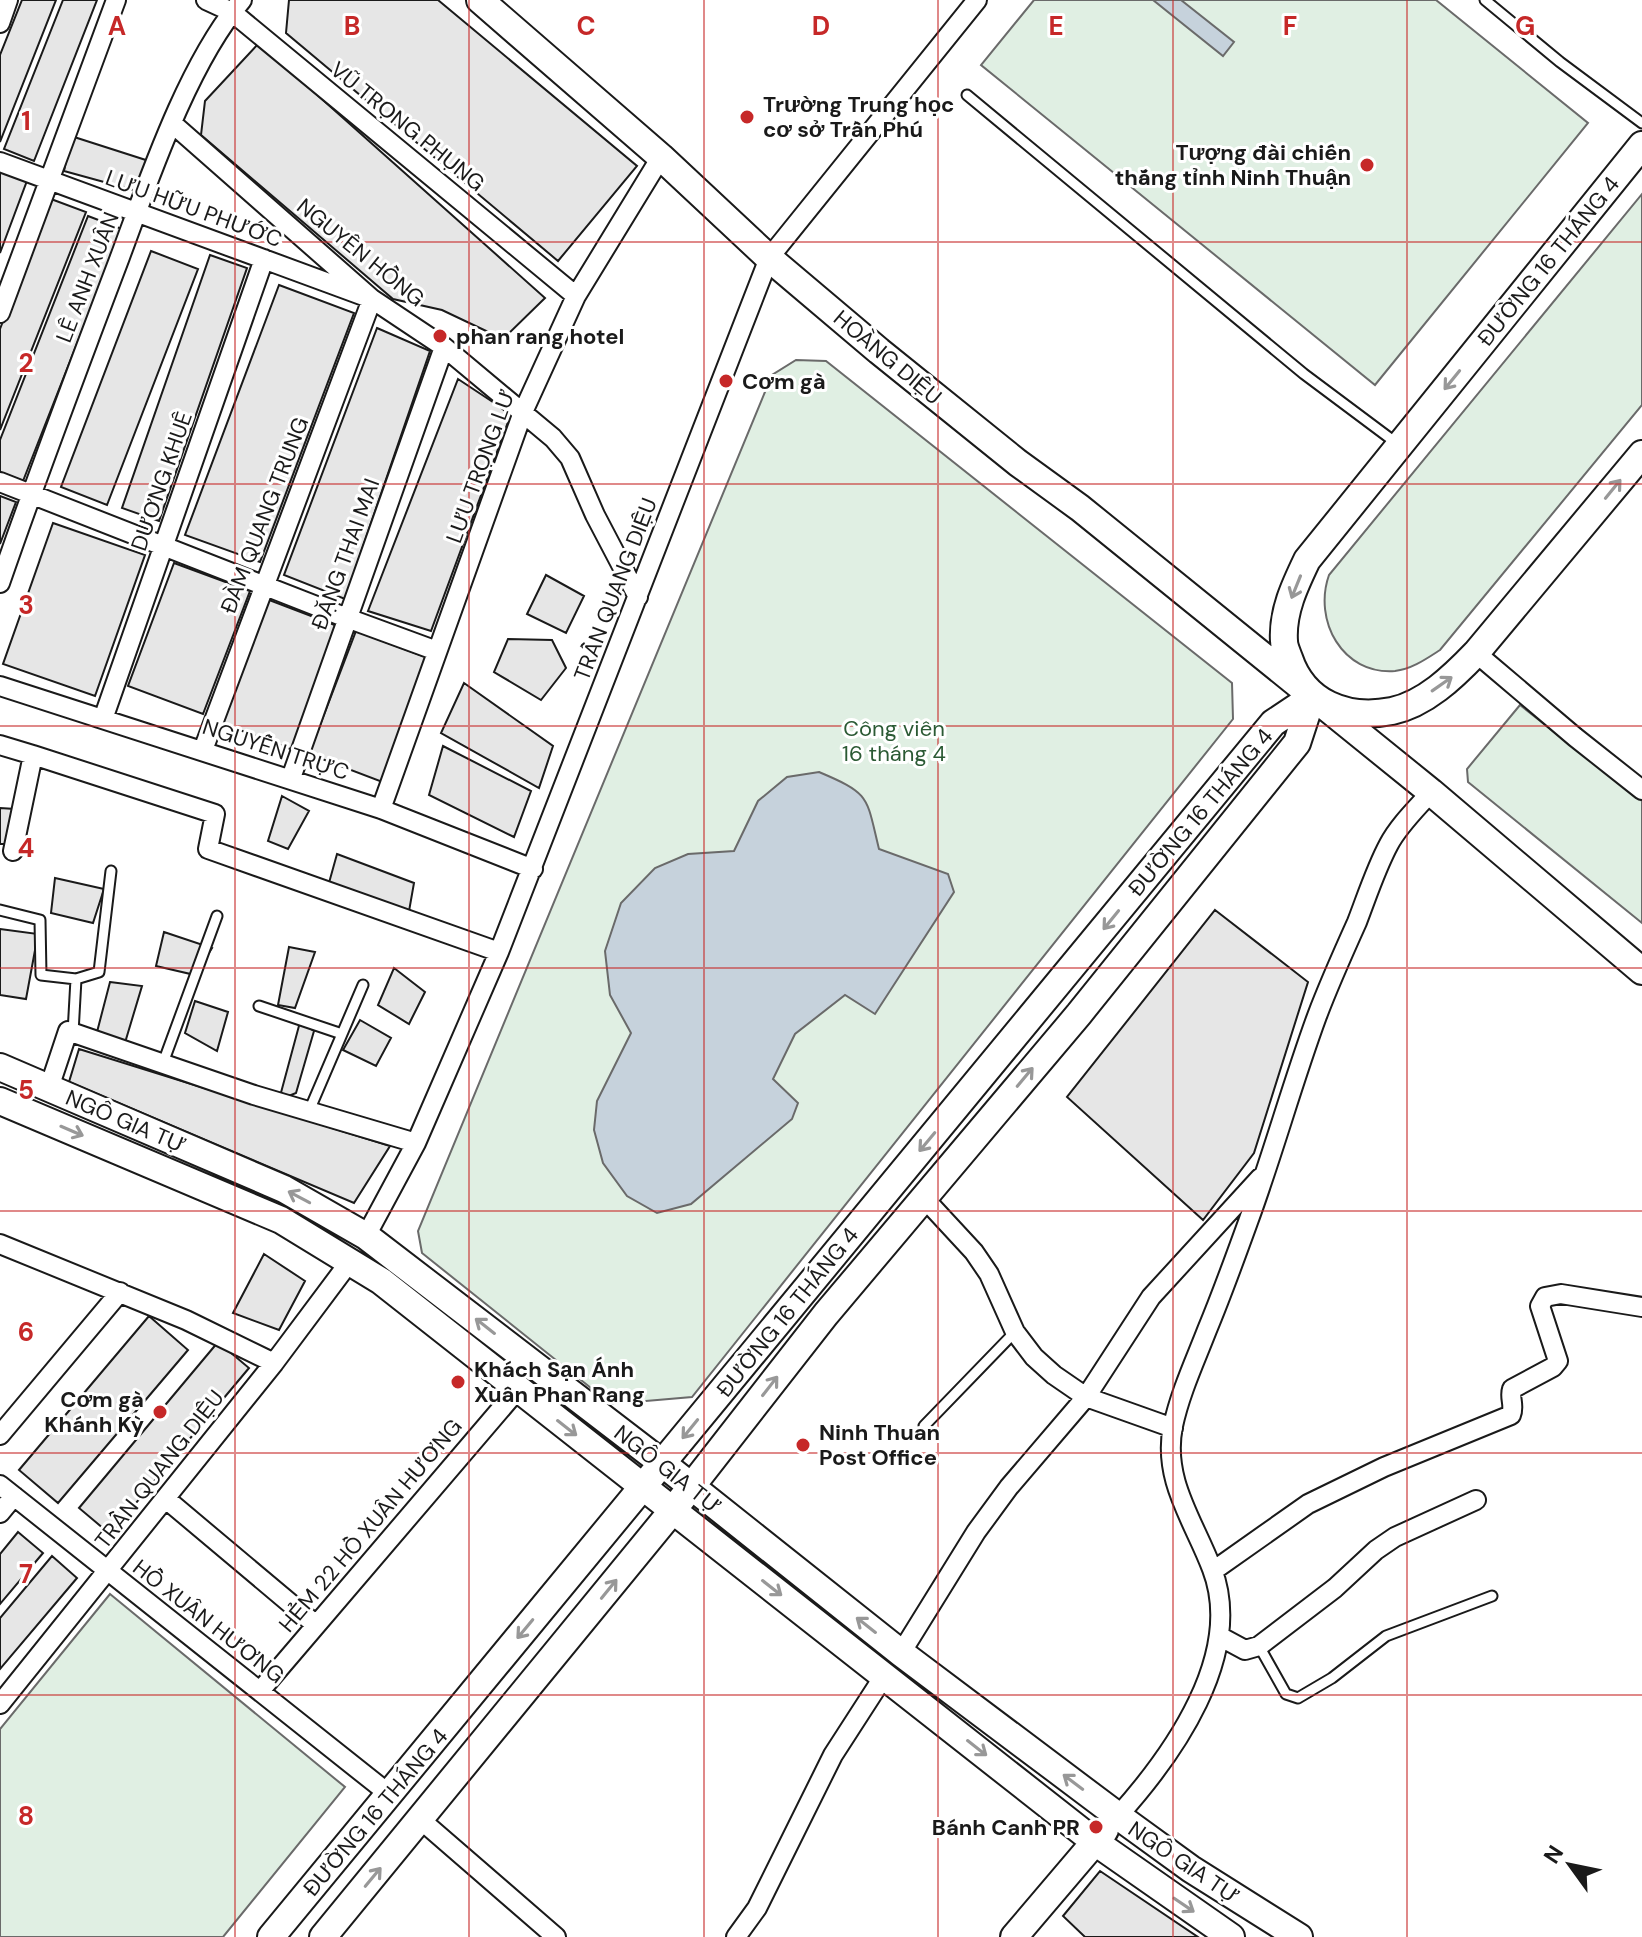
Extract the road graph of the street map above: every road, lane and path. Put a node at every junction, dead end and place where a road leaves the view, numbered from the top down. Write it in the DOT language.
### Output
graph roads {
  1 [pos="8,0"];
  2 [pos="116,0"];
  3 [pos="206,0"];
  4 [pos="480,0"];
  5 [pos="977,0"];
  6 [pos="1485,0"];
  7 [pos="237,6"];
  8 [pos="0,23"];
  9 [pos="967,95"];
  10 [pos="1642,123"];
  11 [pos="173,124"];
  12 [pos="1642,145"];
  13 [pos="661,157"];
  14 [pos="0,162"];
  15 [pos="50,180"];
  16 [pos="137,212"];
  17 [pos="769,258"];
  18 [pos="264,259"];
  19 [pos="576,296"];
  20 [pos="372,299"];
  21 [pos="0,313"];
  22 [pos="444,347"];
  23 [pos="523,412"];
  24 [pos="1399,445"];
  25 [pos="1642,454"];
  26 [pos="0,482"];
  27 [pos="31,493"];
  28 [pos="163,546"];
  29 [pos="0,583"];
  30 [pos="263,585"];
  31 [pos="638,597"];
  32 [pos="347,618"];
  33 [pos="437,651"];
  34 [pos="1476,653"];
  35 [pos="0,686"];
  36 [pos="1312,697"];
  37 [pos="103,719"];
  38 [pos="0,745"];
  39 [pos="203,750"];
  40 [pos="33,755"];
  41 [pos="291,778"];
  42 [pos="1642,790"];
  43 [pos="1431,792"];
  44 [pos="381,809"];
  45 [pos="13,851"];
  46 [pos="533,869"];
  47 [pos="111,871"];
  48 [pos="0,910"];
  49 [pos="217,916"];
  50 [pos="499,952"];
  51 [pos="1642,971"];
  52 [pos="76,979"];
  53 [pos="363,985"];
  54 [pos="1052,992"];
  55 [pos="259,1006"];
  56 [pos="1079,1014"];
  57 [pos="73,1033"];
  58 [pos="342,1034"];
  59 [pos="163,1063"];
  60 [pos="0,1067"];
  61 [pos="49,1088"];
  62 [pos="963,1098"];
  63 [pos="0,1101"];
  64 [pos="309,1111"];
  65 [pos="990,1118"];
  66 [pos="416,1143"];
  67 [pos="1267,1170"];
  68 [pos="924,1198"];
  69 [pos="366,1236"];
  70 [pos="0,1244"];
  71 [pos="351,1260"];
  72 [pos="120,1292"];
  73 [pos="801,1295"];
  74 [pos="1642,1307"];
  75 [pos="826,1314"];
  76 [pos="1015,1332"];
  77 [pos="274,1363"];
  78 [pos="518,1389"];
  79 [pos="1086,1397"];
  80 [pos="924,1426"];
  81 [pos="1173,1428"];
  82 [pos="0,1435"];
  83 [pos="662,1463"];
  84 [pos="691,1486"];
  85 [pos="642,1487"];
  86 [pos="7,1491"];
  87 [pos="166,1499"];
  88 [pos="1476,1500"];
  89 [pos="673,1510"];
  90 [pos="0,1513"];
  91 [pos="108,1571"];
  92 [pos="1213,1571"];
  93 [pos="1492,1596"];
  94 [pos="316,1625"];
  95 [pos="1219,1636"];
  96 [pos="1259,1646"];
  97 [pos="901,1653"];
  98 [pos="884,1676"];
  99 [pos="260,1691"];
  100 [pos="0,1704"];
  101 [pos="389,1794"];
  102 [pos="1118,1816"];
  103 [pos="421,1820"];
  104 [pos="1095,1842"];
  105 [pos="1257,1926"];
  106 [pos="271,1937"];
  107 [pos="323,1937"];
  108 [pos="556,1937"];
  109 [pos="736,1937"];
  110 [pos="1014,1937"];
  111 [pos="1231,1937"];
  112 [pos="1299,1937"];
  1 -- 8 [label="street"];
  2 -- 15 [label="street"];
  3 -- 7 [label="street, VŨ TRỌNG PHỤNG"];
  4 -- 13 [label="main road, HOÀNG DIỆU"];
  5 -- 17 [label="street, TRẦN QUANG DIỆU"];
  6 -- 10 [label="lane"];
  7 -- 11 [label="street, LÊ ANH XUÂN"];
  7 -- 19 [label="street, VŨ TRỌNG PHỤNG"];
  9 -- 24 [label="lane"];
  11 -- 16 [label="street, LÊ ANH XUÂN"];
  11 -- 20 [label="street, NGUYÊN HỒNG"];
  12 -- 24 [label="main road, ĐƯỜNG 16 THÁNG 4, one-way"];
  13 -- 17 [label="main road, HOÀNG DIỆU"];
  13 -- 19 [label="street, LƯU TRỌNG LƯ"];
  14 -- 15 [label="street, LƯU HỮU PHƯỚC"];
  15 -- 16 [label="street, LƯU HỮU PHƯỚC"];
  15 -- 21 [label="street"];
  16 -- 18 [label="street, LƯU HỮU PHƯỚC"];
  16 -- 27 [label="street, LÊ ANH XUÂN"];
  17 -- 31 [label="street, TRẦN QUANG DIỆU"];
  17 -- 36 [label="main road, HOÀNG DIỆU"];
  18 -- 20 [label="street, LƯU HỮU PHƯỚC"];
  18 -- 28 [label="street, DƯƠNG KHUÊ"];
  19 -- 23 [label="street, LƯU TRỌNG LƯ"];
  20 -- 22 [label="street, NGUYÊN HỒNG"];
  20 -- 30 [label="street, ĐÀM QUANG TRUNG"];
  22 -- 23 [label="street, NGUYÊN HỒNG"];
  22 -- 32 [label="street, ĐẶNG THAI MAI"];
  23 -- 31 [label="street, NGUYÊN HỒNG"];
  23 -- 33 [label="street, LƯU TRỌNG LƯ"];
  24 -- 36 [label="main road, ĐƯỜNG 16 THÁNG 4, one-way"];
  34 -- 25 [label="main road, one-way"];
  26 -- 27 [label="street"];
  27 -- 28 [label="street"];
  27 -- 29 [label="street, LÊ ANH XUÂN"];
  28 -- 30 [label="street"];
  28 -- 37 [label="street, DƯƠNG KHUÊ"];
  30 -- 32 [label="street"];
  30 -- 39 [label="street, ĐÀM QUANG TRUNG"];
  31 -- 46 [label="street, TRẦN QUANG DIỆU"];
  32 -- 33 [label="street"];
  32 -- 41 [label="street, ĐẶNG THAI MAI"];
  33 -- 44 [label="street, LƯU TRỌNG LƯ"];
  36 -- 34 [label="main road, one-way"];
  34 -- 42 [label="street"];
  35 -- 37 [label="street, NGUYỄN TRỰC"];
  36 -- 43 [label="main road, HOÀNG DIỆU"];
  36 -- 54 [label="main road, ĐƯỜNG 16 THÁNG 4, one-way"];
  36 -- 56 [label="main road, ĐƯỜNG 16 THÁNG 4"];
  37 -- 39 [label="street, NGUYỄN TRỰC"];
  38 -- 40 [label="street"];
  39 -- 41 [label="street, NGUYỄN TRỰC"];
  40 -- 45 [label="street"];
  40 -- 50 [label="street"];
  41 -- 44 [label="street, NGUYỄN TRỰC"];
  43 -- 51 [label="main road, HOÀNG DIỆU"];
  43 -- 67 [label="street"];
  44 -- 46 [label="street, NGUYỄN TRỰC"];
  46 -- 50 [label="street, TRẦN QUANG DIỆU"];
  47 -- 52 [label="lane"];
  48 -- 52 [label="lane"];
  49 -- 59 [label="lane"];
  50 -- 66 [label="street, TRẦN QUANG DIỆU"];
  52 -- 57 [label="lane"];
  53 -- 58 [label="lane"];
  54 -- 56 [label="main road"];
  54 -- 62 [label="main road, ĐƯỜNG 16 THÁNG 4"];
  55 -- 58 [label="lane"];
  65 -- 56 [label="main road, ĐƯỜNG 16 THÁNG 4, one-way"];
  57 -- 59 [label="street"];
  57 -- 61 [label="street"];
  58 -- 64 [label="lane"];
  59 -- 64 [label="street"];
  60 -- 61 [label="main road, NGÔ GIA TỰ"];
  69 -- 61 [label="main road, NGÔ GIA TỰ, one-way"];
  62 -- 65 [label="main road"];
  62 -- 73 [label="main road, ĐƯỜNG 16 THÁNG 4, one-way"];
  63 -- 71 [label="main road, NGÔ GIA TỰ, one-way"];
  64 -- 66 [label="street"];
  65 -- 68 [label="main road, ĐƯỜNG 16 THÁNG 4"];
  66 -- 69 [label="street, TRẦN QUANG DIỆU"];
  67 -- 79 [label="street"];
  67 -- 81 [label="street"];
  68 -- 75 [label="main road, ĐƯỜNG 16 THÁNG 4"];
  68 -- 76 [label="street"];
  69 -- 71 [label="main road"];
  83 -- 69 [label="main road, NGÔ GIA TỰ, one-way"];
  70 -- 72 [label="street"];
  71 -- 77 [label="street, TRẦN QUANG DIỆU"];
  71 -- 78 [label="main road, NGÔ GIA TỰ"];
  72 -- 77 [label="street"];
  72 -- 82 [label="street"];
  73 -- 75 [label="main road"];
  73 -- 83 [label="main road, ĐƯỜNG 16 THÁNG 4, one-way"];
  74 -- 92 [label="street"];
  84 -- 75 [label="main road, ĐƯỜNG 16 THÁNG 4, one-way"];
  76 -- 79 [label="street"];
  76 -- 80 [label="lane"];
  77 -- 87 [label="street, TRẦN QUANG DIỆU"];
  78 -- 85 [label="main road, NGÔ GIA TỰ, one-way"];
  78 -- 94 [label="street, HẺM 22 HỒ XUÂN HƯƠNG"];
  79 -- 81 [label="street"];
  79 -- 97 [label="street"];
  81 -- 92 [label="street"];
  83 -- 84 [label="main road, NGÔ GIA TỰ"];
  83 -- 85 [label="main road, ĐƯỜNG 16 THÁNG 4"];
  84 -- 89 [label="main road, ĐƯỜNG 16 THÁNG 4"];
  97 -- 84 [label="main road, NGÔ GIA TỰ, one-way"];
  85 -- 89 [label="main road, NGÔ GIA TỰ"];
  85 -- 101 [label="main road, ĐƯỜNG 16 THÁNG 4, one-way"];
  86 -- 90 [label="street"];
  86 -- 91 [label="street, HỒ XUÂN HƯƠNG"];
  87 -- 91 [label="street, TRẦN QUANG DIỆU"];
  87 -- 94 [label="street"];
  88 -- 96 [label="street"];
  89 -- 98 [label="main road, NGÔ GIA TỰ, one-way"];
  103 -- 89 [label="main road, ĐƯỜNG 16 THÁNG 4, one-way"];
  91 -- 99 [label="street, HỒ XUÂN HƯƠNG"];
  91 -- 100 [label="street, TRẦN QUANG DIỆU"];
  92 -- 95 [label="street"];
  93 -- 96 [label="lane"];
  94 -- 99 [label="street, HẺM 22 HỒ XUÂN HƯƠNG"];
  95 -- 96 [label="street"];
  95 -- 102 [label="street"];
  97 -- 98 [label="main road"];
  102 -- 97 [label="main road, NGÔ GIA TỰ, one-way"];
  98 -- 104 [label="main road, NGÔ GIA TỰ, one-way"];
  98 -- 109 [label="street"];
  99 -- 101 [label="street, HỒ XUÂN HƯƠNG"];
  101 -- 103 [label="main road"];
  101 -- 106 [label="main road, ĐƯỜNG 16 THÁNG 4"];
  102 -- 104 [label="main road"];
  102 -- 105 [label="main road, NGÔ GIA TỰ"];
  107 -- 103 [label="main road, ĐƯỜNG 16 THÁNG 4, one-way"];
  103 -- 108 [label="street"];
  104 -- 110 [label="main road"];
  104 -- 111 [label="main road, NGÔ GIA TỰ, one-way"];
  105 -- 112 [label="main road, NGÔ GIA TỰ"];
}
